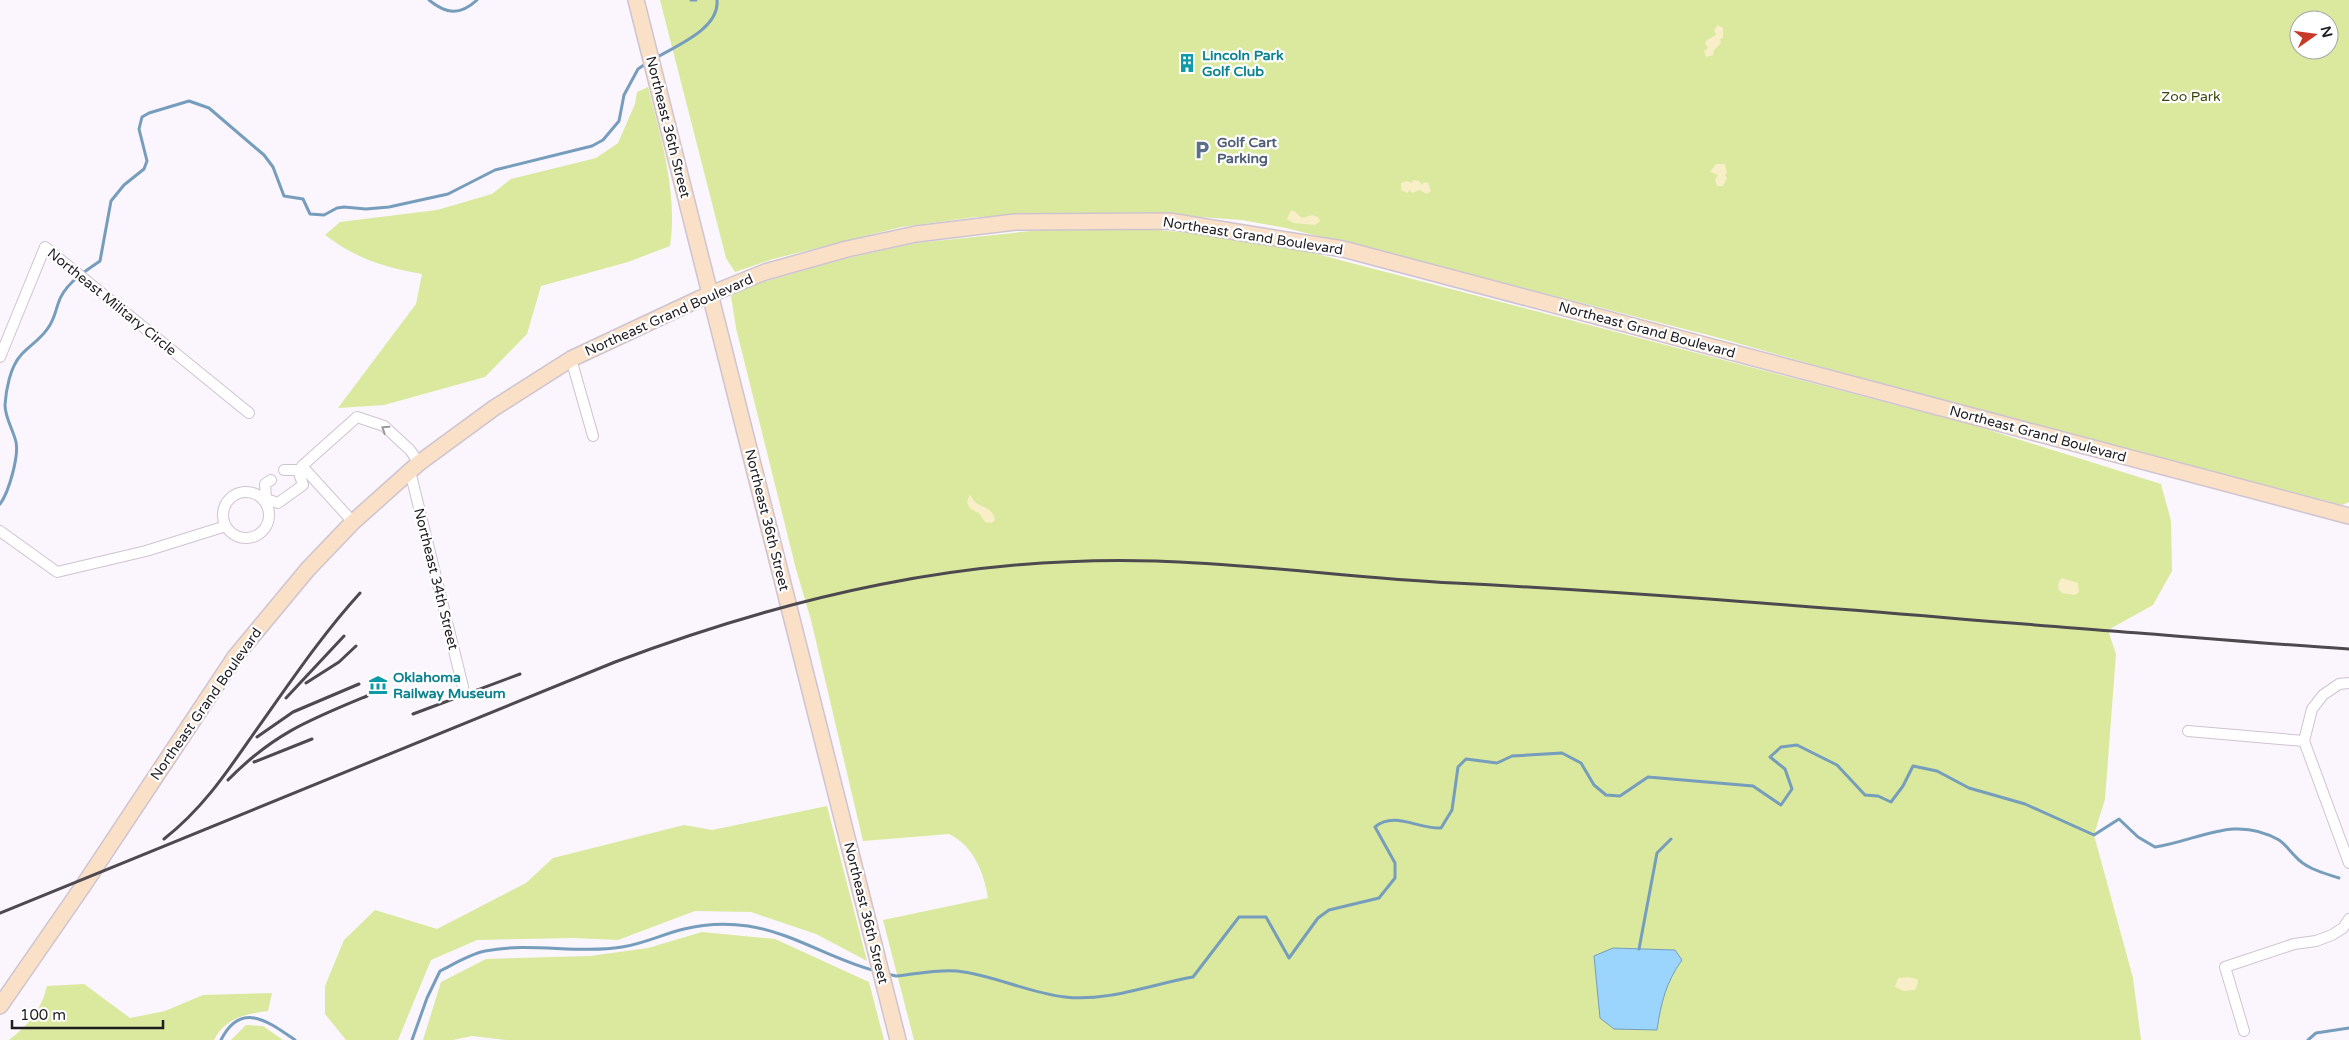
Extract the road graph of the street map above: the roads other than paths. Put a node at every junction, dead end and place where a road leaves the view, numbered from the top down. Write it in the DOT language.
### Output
graph roads {
  1 [pos="636,0"];
  2 [pos="711,294"];
  3 [pos="0,357"];
  4 [pos="571,359"];
  5 [pos="249,413"];
  6 [pos="593,436"];
  7 [pos="414,467"];
  8 [pos="300,468"];
  9 [pos="284,470"];
  10 [pos="271,480"];
  11 [pos="265,500"];
  12 [pos="2349,516"];
  13 [pos="353,522"];
  14 [pos="226,526"];
  15 [pos="0,531"];
  16 [pos="2349,683"];
  17 [pos="463,687"];
  18 [pos="2188,731"];
  19 [pos="2304,742"];
  20 [pos="2349,863"];
  21 [pos="2349,919"];
  22 [pos="0,1006"];
  23 [pos="2244,1031"];
  24 [pos="898,1040"];
  1 -- 2 [label="street, Northeast 36th Street"];
  2 -- 4 [label="street, Northeast Grand Boulevard"];
  2 -- 12 [label="street, Northeast Grand Boulevard"];
  2 -- 24 [label="street, Northeast 36th Street"];
  3 -- 5 [label="street, Northeast Military Circle"];
  4 -- 6 [label="street"];
  4 -- 7 [label="street, Northeast Grand Boulevard"];
  7 -- 8 [label="street, one-way"];
  7 -- 13 [label="street, Northeast Grand Boulevard"];
  7 -- 17 [label="street, Northeast 34th Street"];
  8 -- 9 [label="street"];
  8 -- 11 [label="street"];
  8 -- 13 [label="street"];
  10 -- 11 [label="street"];
  11 -- 14 [label="street"];
  11 -- 14 [label="street"];
  13 -- 22 [label="street, Northeast Grand Boulevard"];
  14 -- 15 [label="street"];
  16 -- 19 [label="street"];
  18 -- 19 [label="street"];
  19 -- 20 [label="street"];
  21 -- 23 [label="street"];
}
